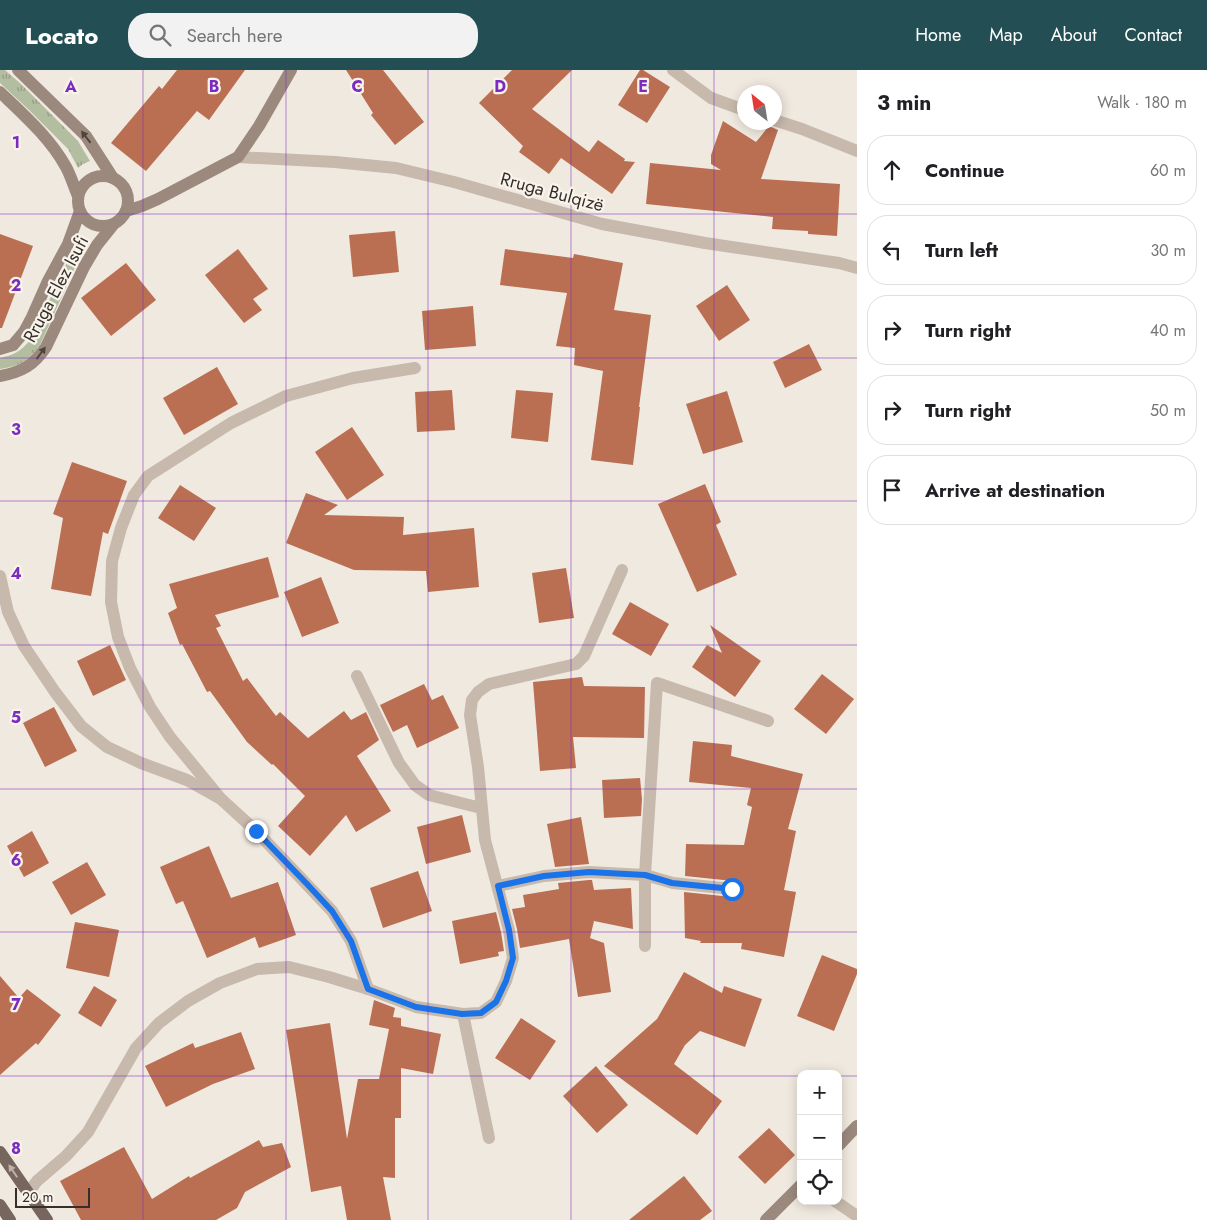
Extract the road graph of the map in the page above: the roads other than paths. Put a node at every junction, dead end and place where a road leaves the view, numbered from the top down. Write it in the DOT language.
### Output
graph roads {
  1 [pos="18,70"];
  2 [pos="291,70"];
  3 [pos="673,70"];
  4 [pos="0,92"];
  5 [pos="737,107"];
  6 [pos="782,123"];
  7 [pos="857,151"];
  8 [pos="238,157"];
  9 [pos="113,178"];
  10 [pos="78,196"];
  11 [pos="80,211"];
  12 [pos="126,211"];
  13 [pos="113,225"];
  14 [pos="857,268"];
  15 [pos="0,349"];
  16 [pos="415,368"];
  17 [pos="0,376"];
  18 [pos="622,570"];
  19 [pos="0,576"];
  20 [pos="357,676"];
  21 [pos="768,721"];
  22 [pos="222,799"];
  23 [pos="481,808"];
  24 [pos="645,875"];
  25 [pos="498,886"];
  26 [pos="732,889"];
  27 [pos="645,946"];
  28 [pos="368,989"];
  29 [pos="462,1014"];
  30 [pos="857,1126"];
  31 [pos="489,1138"];
  32 [pos="842,1142"];
  33 [pos="0,1152"];
  34 [pos="797,1189"];
  35 [pos="28,1193"];
  36 [pos="0,1205"];
  37 [pos="841,1205"];
  38 [pos="857,1216"];
  39 [pos="10,1220"];
  40 [pos="46,1220"];
  41 [pos="766,1220"];
  9 -- 1 [label="street, one-way"];
  2 -- 8 [label="street"];
  3 -- 5 [label="street"];
  4 -- 10 [label="street"];
  6 -- 7 [label="street"];
  8 -- 12 [label="street"];
  8 -- 14 [label="street, Rruga Bulqizë"];
  9 -- 10 [label="street"];
  9 -- 12 [label="street"];
  10 -- 11 [label="street"];
  11 -- 13 [label="street"];
  11 -- 15 [label="street"];
  12 -- 13 [label="street"];
  17 -- 13 [label="street, Rruga Elez Isufi, one-way"];
  16 -- 22 [label="street"];
  18 -- 23 [label="street"];
  19 -- 22 [label="street"];
  20 -- 23 [label="street"];
  21 -- 24 [label="street"];
  22 -- 28 [label="street"];
  23 -- 25 [label="street"];
  24 -- 25 [label="street"];
  24 -- 26 [label="street"];
  24 -- 27 [label="street"];
  25 -- 29 [label="street"];
  28 -- 29 [label="street"];
  28 -- 35 [label="street"];
  29 -- 31 [label="street"];
  30 -- 32 [label="street"];
  35 -- 33 [label="main road, one-way"];
  34 -- 41 [label="street"];
  35 -- 40 [label="main road"];
  36 -- 39 [label="main road"];
  37 -- 38 [label="street"];
}
